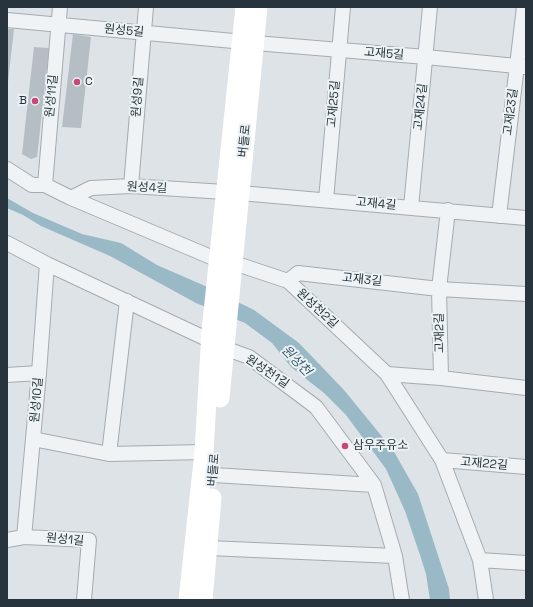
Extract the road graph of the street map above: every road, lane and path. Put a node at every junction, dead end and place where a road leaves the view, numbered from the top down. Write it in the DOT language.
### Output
graph roads {
  1 [pos="60,7"];
  2 [pos="146,7"];
  3 [pos="245,7"];
  4 [pos="258,7"];
  5 [pos="343,7"];
  6 [pos="430,7"];
  7 [pos="524,7"];
  8 [pos="7,20"];
  9 [pos="59,25"];
  10 [pos="143,33"];
  11 [pos="248,43"];
  12 [pos="339,50"];
  13 [pos="426,57"];
  14 [pos="521,67"];
  15 [pos="7,169"];
  16 [pos="7,181"];
  17 [pos="38,185"];
  18 [pos="131,186"];
  19 [pos="233,193"];
  20 [pos="70,198"];
  21 [pos="326,200"];
  22 [pos="411,207"];
  23 [pos="448,210"];
  24 [pos="499,216"];
  25 [pos="526,218"];
  26 [pos="7,243"];
  27 [pos="47,264"];
  28 [pos="226,266"];
  29 [pos="288,281"];
  30 [pos="439,289"];
  31 [pos="526,294"];
  32 [pos="127,301"];
  33 [pos="218,340"];
  34 [pos="39,373"];
  35 [pos="387,374"];
  36 [pos="7,375"];
  37 [pos="441,378"];
  38 [pos="526,388"];
  39 [pos="33,439"];
  40 [pos="204,452"];
  41 [pos="109,454"];
  42 [pos="442,460"];
  43 [pos="526,468"];
  44 [pos="214,475"];
  45 [pos="374,485"];
  46 [pos="24,537"];
  47 [pos="7,540"];
  48 [pos="208,548"];
  49 [pos="395,556"];
  50 [pos="480,560"];
  51 [pos="526,563"];
  52 [pos="84,600"];
  53 [pos="188,600"];
  54 [pos="203,600"];
  55 [pos="402,600"];
  56 [pos="486,600"];
  1 -- 9 [label="street, 원성11길"];
  2 -- 10 [label="street, 원성9길"];
  3 -- 11 [label="street, 버들로"];
  4 -- 11 [label="street, 버들로"];
  5 -- 12 [label="street, 고재25길"];
  6 -- 13 [label="street, 고재24길"];
  7 -- 14 [label="street, 고재23길"];
  8 -- 9 [label="street, 원성5길"];
  9 -- 10 [label="street, 원성5길"];
  9 -- 17 [label="street, 원성11길"];
  10 -- 11 [label="street, 원성5길"];
  10 -- 18 [label="street, 원성9길"];
  11 -- 12 [label="street, 고재5길"];
  11 -- 19 [label="street, 버들로"];
  12 -- 13 [label="street, 고재5길"];
  12 -- 21 [label="street, 고재25길"];
  13 -- 14 [label="street, 고재5길"];
  13 -- 22 [label="street, 고재24길"];
  14 -- 24 [label="street, 고재23길"];
  15 -- 17 [label="street, 원성천2길"];
  16 -- 17 [label="street"];
  17 -- 20 [label="street, 원성천2길"];
  18 -- 19 [label="street, 원성4길"];
  18 -- 20 [label="street, 원성4길"];
  19 -- 21 [label="street, 고재4길"];
  19 -- 28 [label="street, 버들로"];
  20 -- 28 [label="street, 원성천2길"];
  21 -- 22 [label="street, 고재4길"];
  22 -- 23 [label="street, 고재4길"];
  23 -- 24 [label="street, 고재4길"];
  23 -- 30 [label="street"];
  24 -- 25 [label="street, 고재4길"];
  26 -- 27 [label="street, 원성천1길"];
  27 -- 32 [label="street, 원성천1길"];
  27 -- 34 [label="street, 원성10길"];
  28 -- 29 [label="street, 원성천2길"];
  28 -- 33 [label="street, 버들로"];
  29 -- 30 [label="street, 고재3길"];
  29 -- 35 [label="street, 원성천2길"];
  30 -- 31 [label="street, 고재3길"];
  30 -- 37 [label="street, 고재2길"];
  32 -- 33 [label="street, 원성천1길"];
  32 -- 41 [label="street"];
  33 -- 40 [label="street, 버들로"];
  33 -- 44 [label="street, 버들로"];
  33 -- 45 [label="street, 원성천1길"];
  34 -- 36 [label="street"];
  34 -- 39 [label="street, 원성10길"];
  35 -- 37 [label="street"];
  35 -- 42 [label="street, 원성천2길"];
  37 -- 38 [label="street"];
  39 -- 41 [label="street, 버들로"];
  39 -- 46 [label="street, 원성10길"];
  40 -- 41 [label="street, 버들로"];
  40 -- 53 [label="street, 버들로"];
  42 -- 43 [label="street, 고재22길"];
  42 -- 50 [label="street, 원성천2길"];
  44 -- 45 [label="street"];
  44 -- 48 [label="street, 버들로"];
  45 -- 49 [label="street, 원성천1길"];
  46 -- 47 [label="street, 원성1길"];
  46 -- 52 [label="street, 원성1길"];
  48 -- 49 [label="street"];
  48 -- 54 [label="street, 버들로"];
  49 -- 55 [label="street, 원성천1길"];
  50 -- 51 [label="street"];
  50 -- 56 [label="street, 원성천2길"];
}
